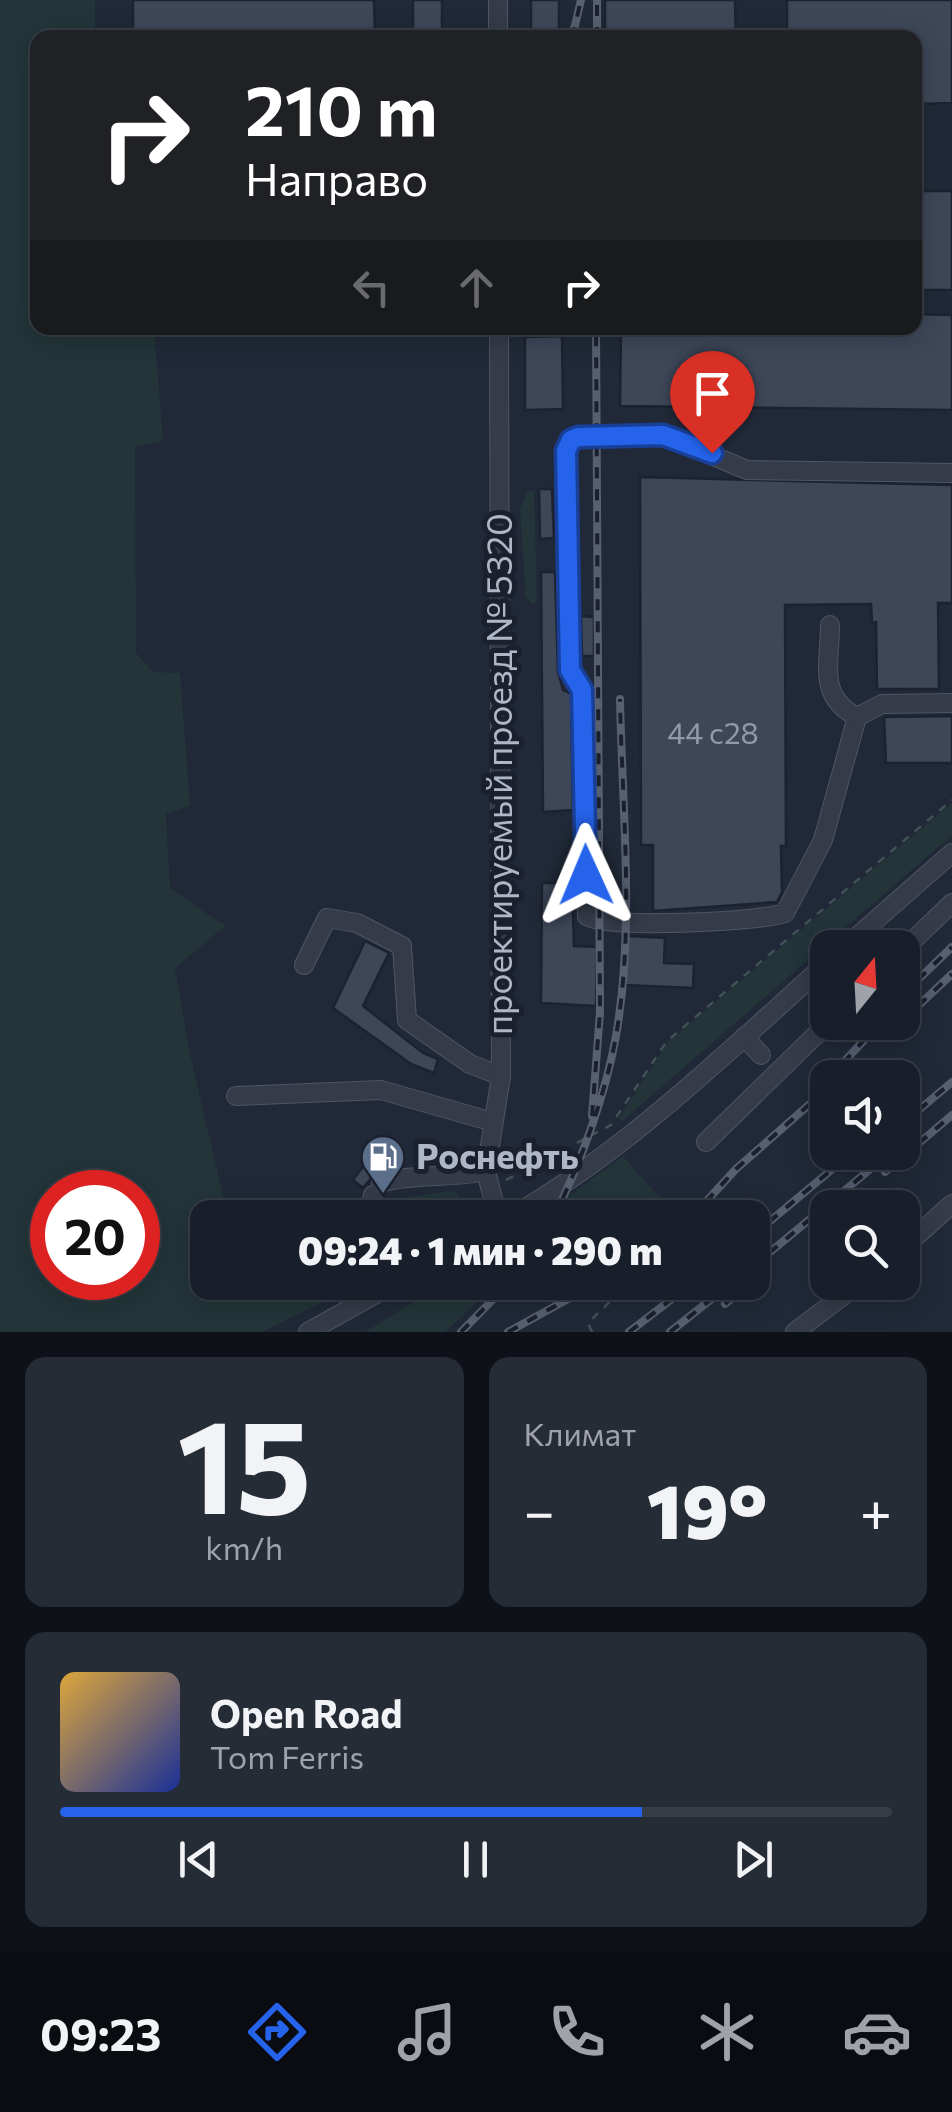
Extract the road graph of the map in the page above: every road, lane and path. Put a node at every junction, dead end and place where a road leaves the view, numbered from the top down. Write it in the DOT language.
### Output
graph roads {
  1 [pos="498,0"];
  2 [pos="498,30"];
  3 [pos="499,335"];
  4 [pos="952,473"];
  5 [pos="830,625"];
  6 [pos="952,703"];
  7 [pos="857,717"];
  8 [pos="952,800"];
  9 [pos="952,853"];
  10 [pos="952,903"];
  11 [pos="864,930"];
  12 [pos="920,934"];
  13 [pos="304,964"];
  14 [pos="810,978"];
  15 [pos="744,1037"];
  16 [pos="811,1040"];
  17 [pos="760,1055"];
  18 [pos="501,1076"];
  19 [pos="236,1096"];
  20 [pos="493,1122"];
  21 [pos="706,1142"];
  22 [pos="486,1171"];
  23 [pos="506,1180"];
  24 [pos="374,1200"];
  25 [pos="493,1200"];
  26 [pos="538,1200"];
  27 [pos="952,1204"];
  28 [pos="920,1233"];
  29 [pos="364,1300"];
  30 [pos="612,1300"];
  31 [pos="837,1300"];
  32 [pos="308,1332"];
  33 [pos="592,1332"];
  34 [pos="795,1332"];
  1 -- 2 [label="street"];
  3 -- 18 [label="street, проектируемый проезд № 5320"];
  4 -- 7 [label="street"];
  5 -- 7 [label="street"];
  6 -- 7 [label="street"];
  8 -- 23 [label="path"];
  9 -- 11 [label="street"];
  10 -- 12 [label="street"];
  13 -- 18 [label="street"];
  14 -- 15 [label="street"];
  15 -- 17 [label="street"];
  15 -- 26 [label="street"];
  16 -- 21 [label="street"];
  18 -- 20 [label="street, проектируемый проезд № 5320"];
  19 -- 20 [label="street"];
  20 -- 22 [label="street, проектируемый проезд № 5320"];
  22 -- 24 [label="street"];
  22 -- 25 [label="street, проектируемый проезд № 5320"];
  27 -- 28 [label="street"];
  29 -- 32 [label="street"];
  30 -- 33 [label="path"];
  31 -- 34 [label="street"];
}
